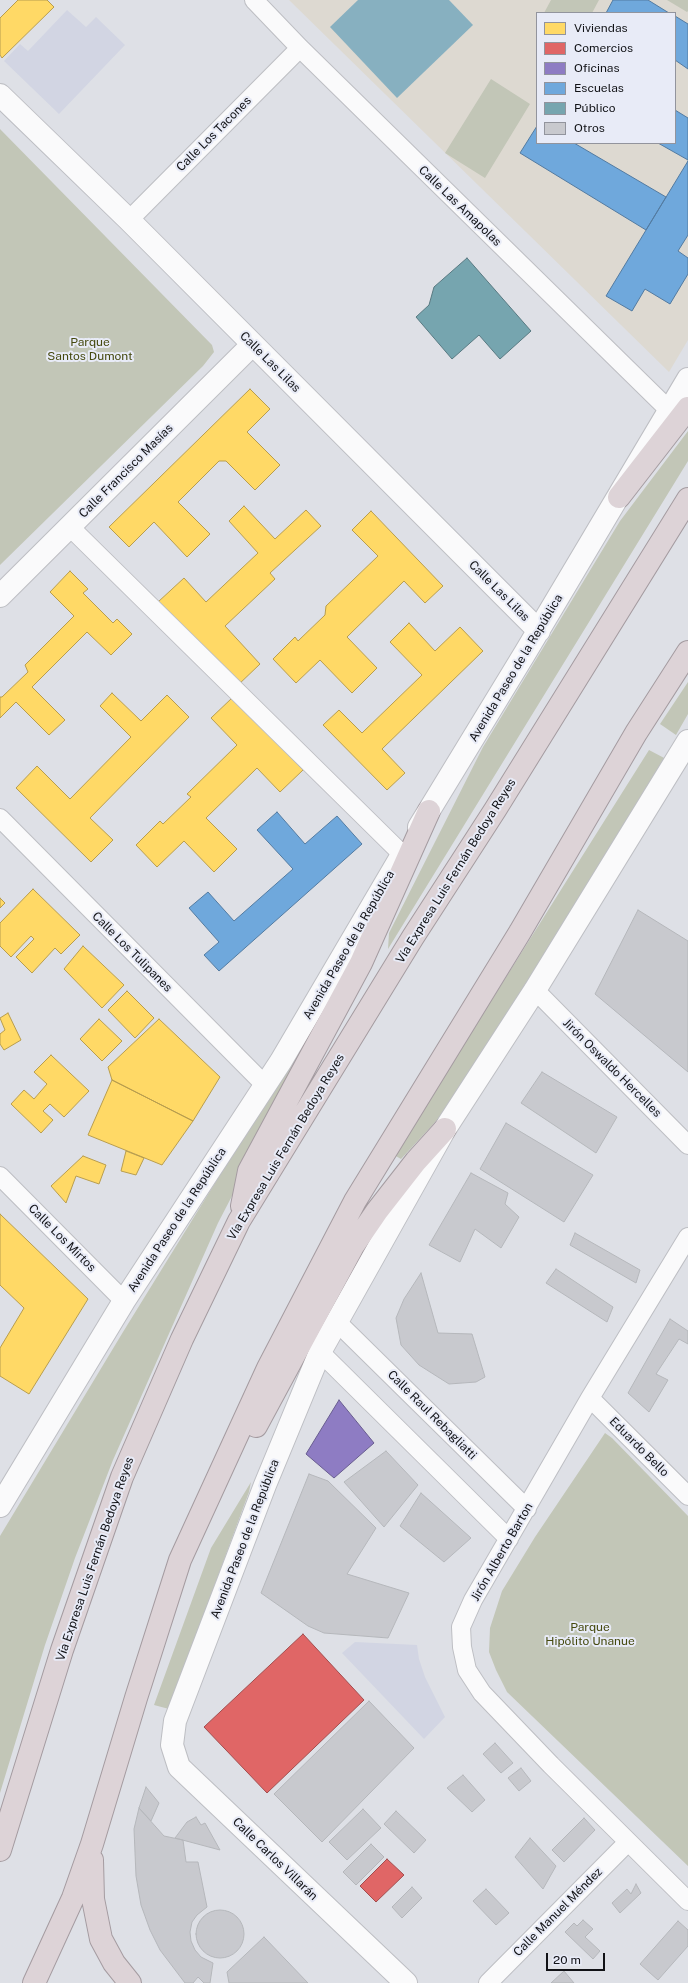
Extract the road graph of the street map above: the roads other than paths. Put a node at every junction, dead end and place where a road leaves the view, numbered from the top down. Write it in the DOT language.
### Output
graph roads {
  1 [pos="254,0"];
  2 [pos="300,48"];
  3 [pos="0,95"];
  4 [pos="128,220"];
  5 [pos="252,346"];
  6 [pos="688,379"];
  7 [pos="678,409"];
  8 [pos="619,497"];
  9 [pos="688,499"];
  10 [pos="70,527"];
  11 [pos="0,596"];
  12 [pos="539,631"];
  13 [pos="688,652"];
  14 [pos="688,741"];
  15 [pos="429,811"];
  16 [pos="0,818"];
  17 [pos="402,854"];
  18 [pos="535,990"];
  19 [pos="265,1085"];
  20 [pos="445,1129"];
  21 [pos="688,1145"];
  22 [pos="0,1176"];
  23 [pos="239,1221"];
  24 [pos="688,1237"];
  25 [pos="124,1301"];
  26 [pos="337,1322"];
  27 [pos="320,1352"];
  28 [pos="590,1398"];
  29 [pos="688,1496"];
  30 [pos="0,1506"];
  31 [pos="527,1509"];
  32 [pos="509,1539"];
  33 [pos="180,1560"];
  34 [pos="175,1721"];
  35 [pos="628,1842"];
  36 [pos="92,1844"];
  37 [pos="0,1850"];
  38 [pos="688,1901"];
  39 [pos="396,1980"];
  40 [pos="34,1983"];
  41 [pos="130,1983"];
  42 [pos="488,1983"];
  1 -- 2 [label="street, Calle Las Amapolas"];
  2 -- 4 [label="street, Calle Los Tacones"];
  2 -- 7 [label="street, Calle Las Amapolas"];
  3 -- 4 [label="street, Calle Las Lilas"];
  4 -- 5 [label="street, Calle Las Lilas"];
  5 -- 10 [label="street, Calle Francisco Masías"];
  5 -- 12 [label="street, Calle Las Lilas"];
  6 -- 7 [label="street"];
  7 -- 8 [label="highway"];
  8 -- 12 [label="street, Avenida Paseo de la República"];
  9 -- 23 [label="highway, Vía Expresa Luis Fernán Bedoya Reyes"];
  10 -- 11 [label="street, Calle Francisco Masías"];
  10 -- 17 [label="street"];
  12 -- 15 [label="street, Avenida Paseo de la República"];
  13 -- 33 [label="highway"];
  14 -- 18 [label="street, Avenida Paseo de la República"];
  15 -- 17 [label="street, Avenida Paseo de la República"];
  15 -- 23 [label="highway"];
  16 -- 19 [label="street, Calle Los Tulipanes"];
  17 -- 19 [label="street, Avenida Paseo de la República"];
  18 -- 20 [label="street, Avenida Paseo de la República"];
  18 -- 21 [label="street, Jirón Oswaldo Hercelles"];
  19 -- 25 [label="street, Avenida Paseo de la República"];
  20 -- 26 [label="street, Avenida Paseo de la República"];
  20 -- 33 [label="highway"];
  22 -- 25 [label="street, Calle Los Mirtos"];
  23 -- 37 [label="highway, Vía Expresa Luis Fernán Bedoya Reyes"];
  24 -- 28 [label="street, Jirón Alberto Barton"];
  25 -- 30 [label="street, Avenida Paseo de la República"];
  26 -- 27 [label="street, Avenida Paseo de la República"];
  26 -- 31 [label="street, Calle Raul Rebagliatti"];
  27 -- 32 [label="street"];
  27 -- 34 [label="street, Avenida Paseo de la República"];
  28 -- 29 [label="street, Eduardo Bello"];
  28 -- 31 [label="street, Jirón Alberto Barton"];
  31 -- 32 [label="street, Jirón Alberto Barton"];
  32 -- 35 [label="street, Jirón Alberto Barton"];
  33 -- 36 [label="highway"];
  34 -- 39 [label="street, Calle Carlos Villarán"];
  35 -- 38 [label="street, Jirón Alberto Barton"];
  35 -- 42 [label="street, Calle Manuel Méndez"];
  36 -- 40 [label="highway"];
  36 -- 41 [label="highway"];
}
